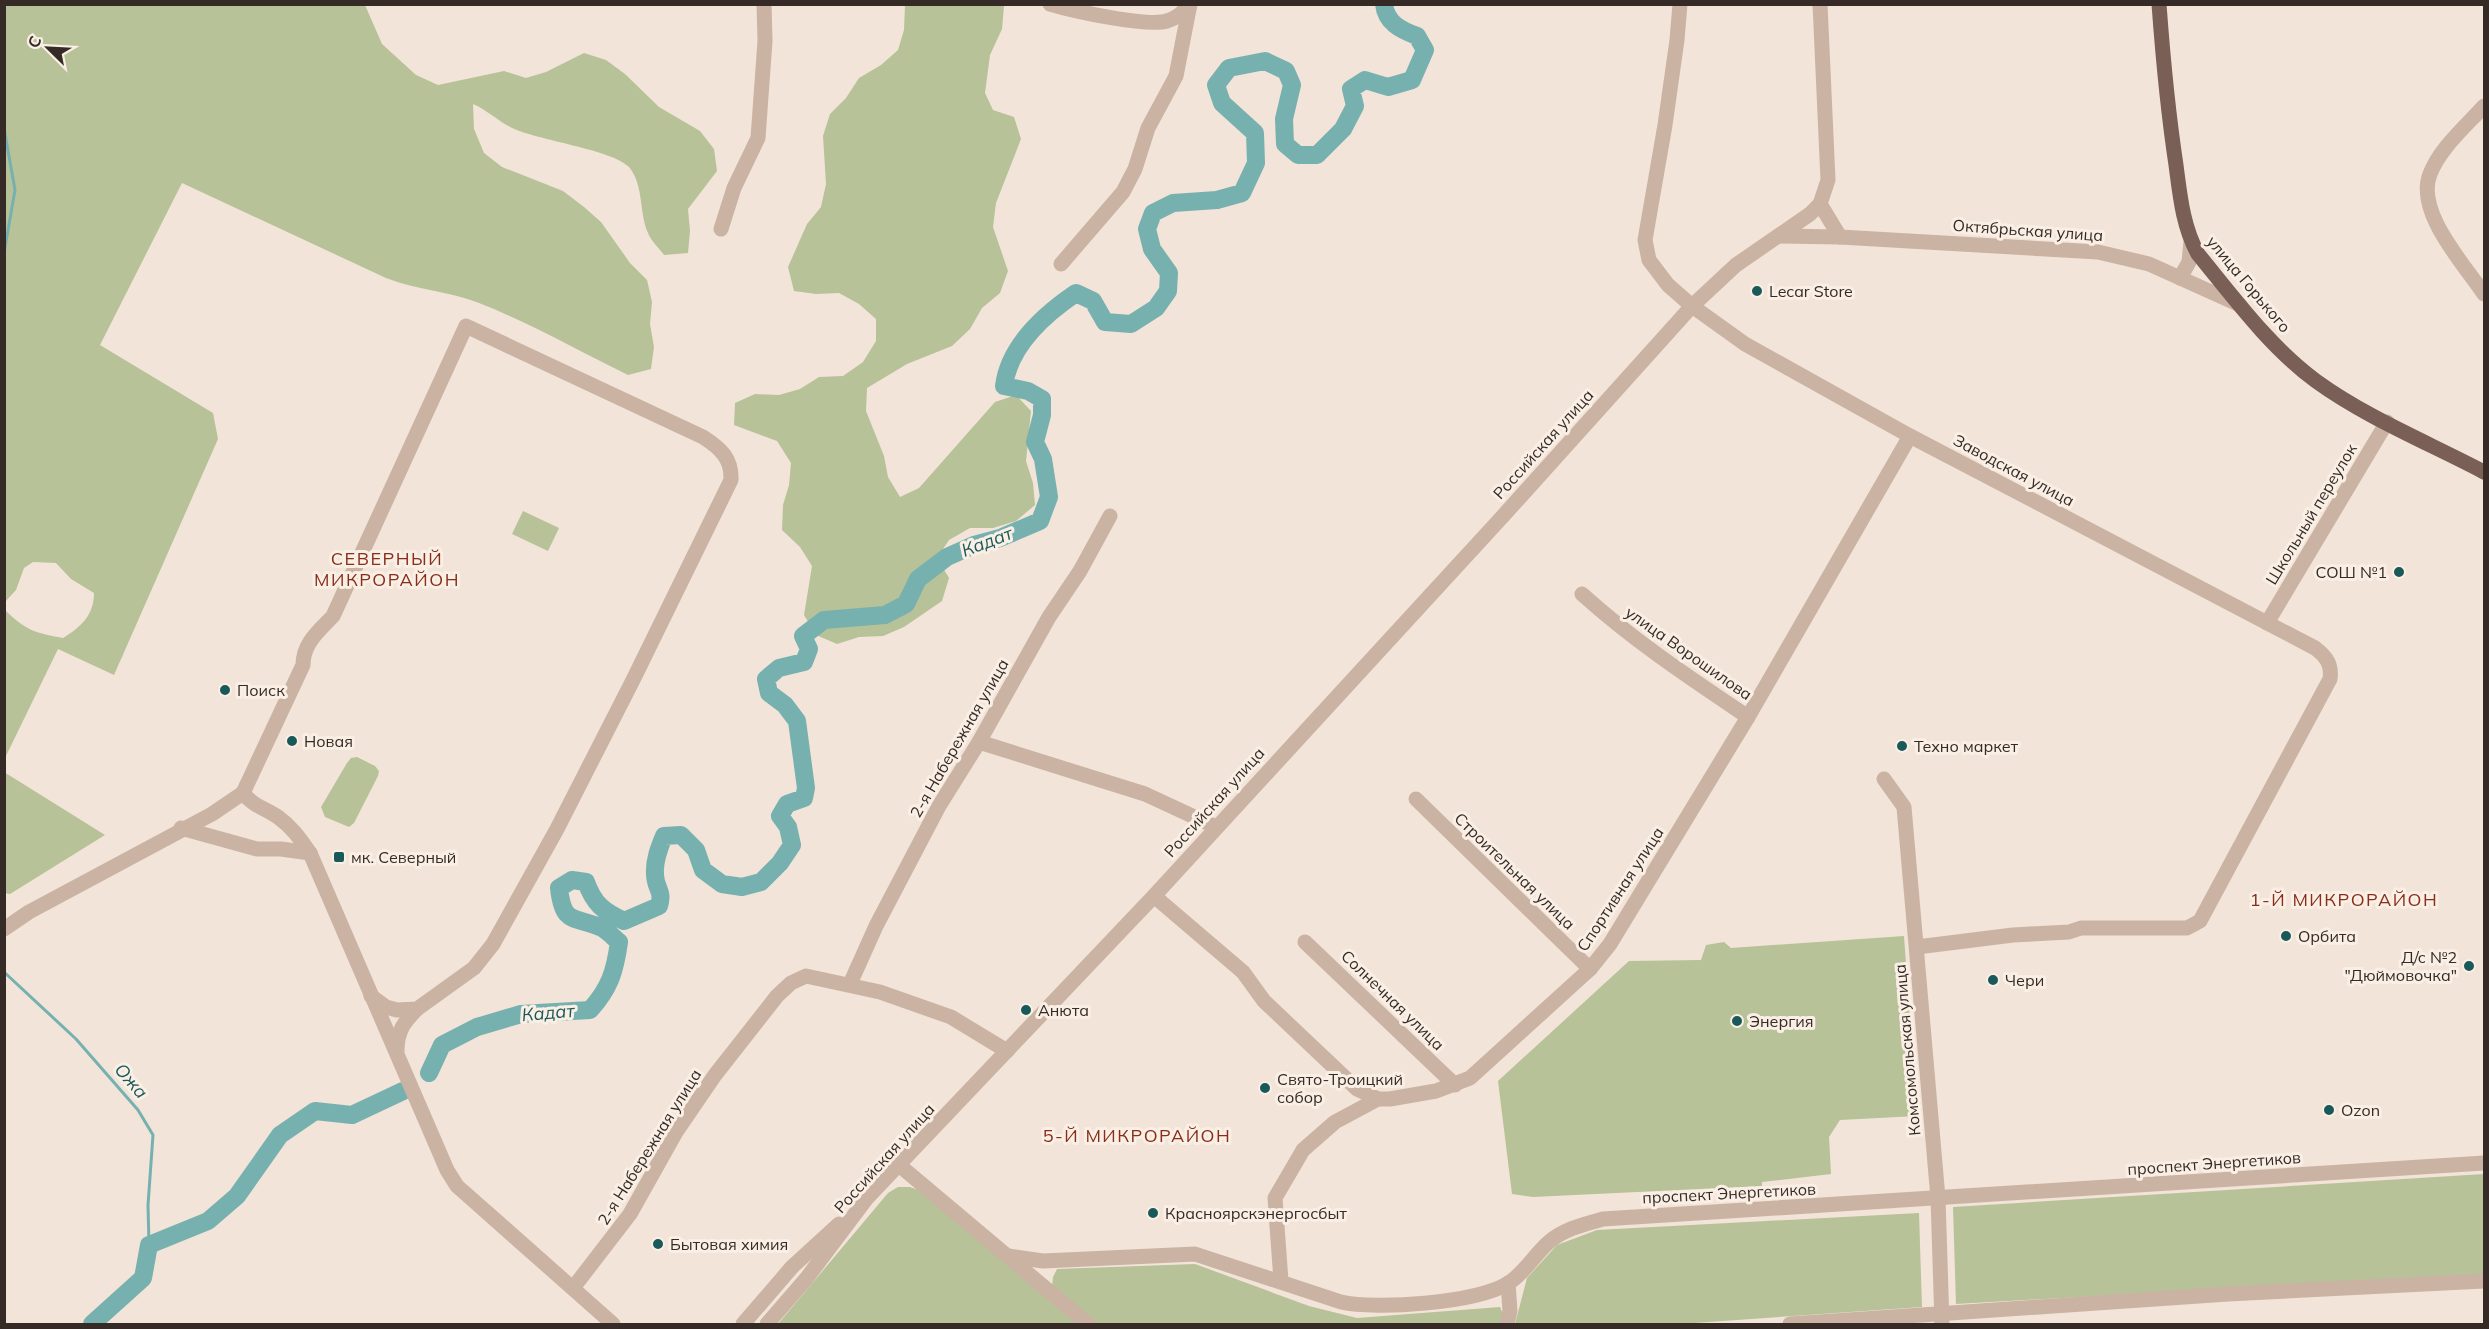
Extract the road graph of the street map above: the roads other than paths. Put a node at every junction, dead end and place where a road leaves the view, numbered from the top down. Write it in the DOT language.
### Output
graph roads {
  1 [pos="764,4"];
  2 [pos="1050,4"];
  3 [pos="1680,4"];
  4 [pos="1820,4"];
  5 [pos="2159,4"];
  6 [pos="1190,5"];
  7 [pos="2484,106"];
  8 [pos="1820,204"];
  9 [pos="721,229"];
  10 [pos="1779,236"];
  11 [pos="1840,237"];
  12 [pos="2191,241"];
  13 [pos="1061,264"];
  14 [pos="2180,278"];
  15 [pos="2484,294"];
  16 [pos="2240,305"];
  17 [pos="1692,306"];
  18 [pos="2387,422"];
  19 [pos="1911,436"];
  20 [pos="2484,472"];
  21 [pos="1110,516"];
  22 [pos="1582,594"];
  23 [pos="2267,623"];
  24 [pos="1748,717"];
  25 [pos="979,742"];
  26 [pos="1884,779"];
  27 [pos="243,793"];
  28 [pos="1416,798"];
  29 [pos="1215,826"];
  30 [pos="181,828"];
  31 [pos="310,853"];
  32 [pos="1154,896"];
  33 [pos="4,928"];
  34 [pos="1305,942"];
  35 [pos="1917,947"];
  36 [pos="1590,969"];
  37 [pos="850,984"];
  38 [pos="371,996"];
  39 [pos="417,1009"];
  40 [pos="397,1051"];
  41 [pos="1007,1051"];
  42 [pos="1455,1085"];
  43 [pos="1378,1099"];
  44 [pos="2484,1163"];
  45 [pos="900,1165"];
  46 [pos="867,1198"];
  47 [pos="1938,1198"];
  48 [pos="1008,1256"];
  49 [pos="1056,1260"];
  50 [pos="1281,1281"];
  51 [pos="2484,1281"];
  52 [pos="1508,1283"];
  53 [pos="573,1288"];
  54 [pos="1048,1291"];
  55 [pos="1941,1320"];
  56 [pos="613,1324"];
  57 [pos="743,1324"];
  58 [pos="767,1324"];
  59 [pos="1088,1324"];
  60 [pos="1507,1324"];
  61 [pos="1790,1324"];
  1 -- 9 [label="street"];
  2 -- 6 [label="street"];
  3 -- 17 [label="street"];
  4 -- 8 [label="street"];
  5 -- 12 [label="main road, улица Горького"];
  6 -- 13 [label="street"];
  7 -- 15 [label="street"];
  8 -- 10 [label="street, Российская улица"];
  8 -- 11 [label="street"];
  10 -- 11 [label="street, Октябрьская улица"];
  10 -- 17 [label="street, Российская улица"];
  11 -- 14 [label="street, Октябрьская улица"];
  12 -- 14 [label="street"];
  12 -- 16 [label="main road, улица Горького"];
  14 -- 16 [label="street, Октябрьская улица"];
  16 -- 18 [label="main road, улица Горького"];
  17 -- 19 [label="street, Заводская улица"];
  17 -- 29 [label="street, Российская улица"];
  18 -- 20 [label="main road, улица Горького"];
  18 -- 23 [label="street, Школьный переулок"];
  19 -- 23 [label="street, Заводская улица"];
  19 -- 24 [label="street, Спортивная улица"];
  21 -- 25 [label="street, 2-я Набережная улица"];
  22 -- 24 [label="street, улица Ворошилова"];
  23 -- 35 [label="street, Заводская улица"];
  24 -- 36 [label="street, Спортивная улица"];
  25 -- 29 [label="street"];
  25 -- 37 [label="street, 2-я Набережная улица"];
  26 -- 35 [label="street, Комсомольская улица"];
  27 -- 30 [label="street"];
  27 -- 31 [label="street"];
  27 -- 39 [label="street"];
  28 -- 36 [label="street, Строительная улица"];
  29 -- 32 [label="street, Российская улица"];
  30 -- 31 [label="street"];
  30 -- 33 [label="street"];
  31 -- 38 [label="street"];
  32 -- 41 [label="street, Российская улица"];
  32 -- 43 [label="street"];
  34 -- 42 [label="street, Солнечная улица"];
  35 -- 47 [label="street, Комсомольская улица"];
  36 -- 42 [label="street, Спортивная улица"];
  37 -- 41 [label="street"];
  37 -- 53 [label="street, 2-я Набережная улица"];
  38 -- 39 [label="street"];
  38 -- 40 [label="street"];
  39 -- 40 [label="street"];
  40 -- 53 [label="street"];
  41 -- 45 [label="street, Российская улица"];
  42 -- 43 [label="street, Спортивная улица"];
  43 -- 50 [label="street"];
  44 -- 47 [label="street, проспект Энергетиков"];
  45 -- 46 [label="street, Российская улица"];
  45 -- 48 [label="street"];
  46 -- 57 [label="street"];
  46 -- 58 [label="street, Российская улица"];
  47 -- 52 [label="street, проспект Энергетиков"];
  47 -- 55 [label="street, Комсомольская улица"];
  48 -- 49 [label="street, проспект Энергетиков"];
  48 -- 54 [label="street"];
  49 -- 50 [label="street, проспект Энергетиков"];
  49 -- 54 [label="street"];
  50 -- 52 [label="street, проспект Энергетиков"];
  51 -- 55 [label="street"];
  52 -- 60 [label="street"];
  53 -- 56 [label="street"];
  54 -- 59 [label="street"];
  55 -- 61 [label="street"];
}
